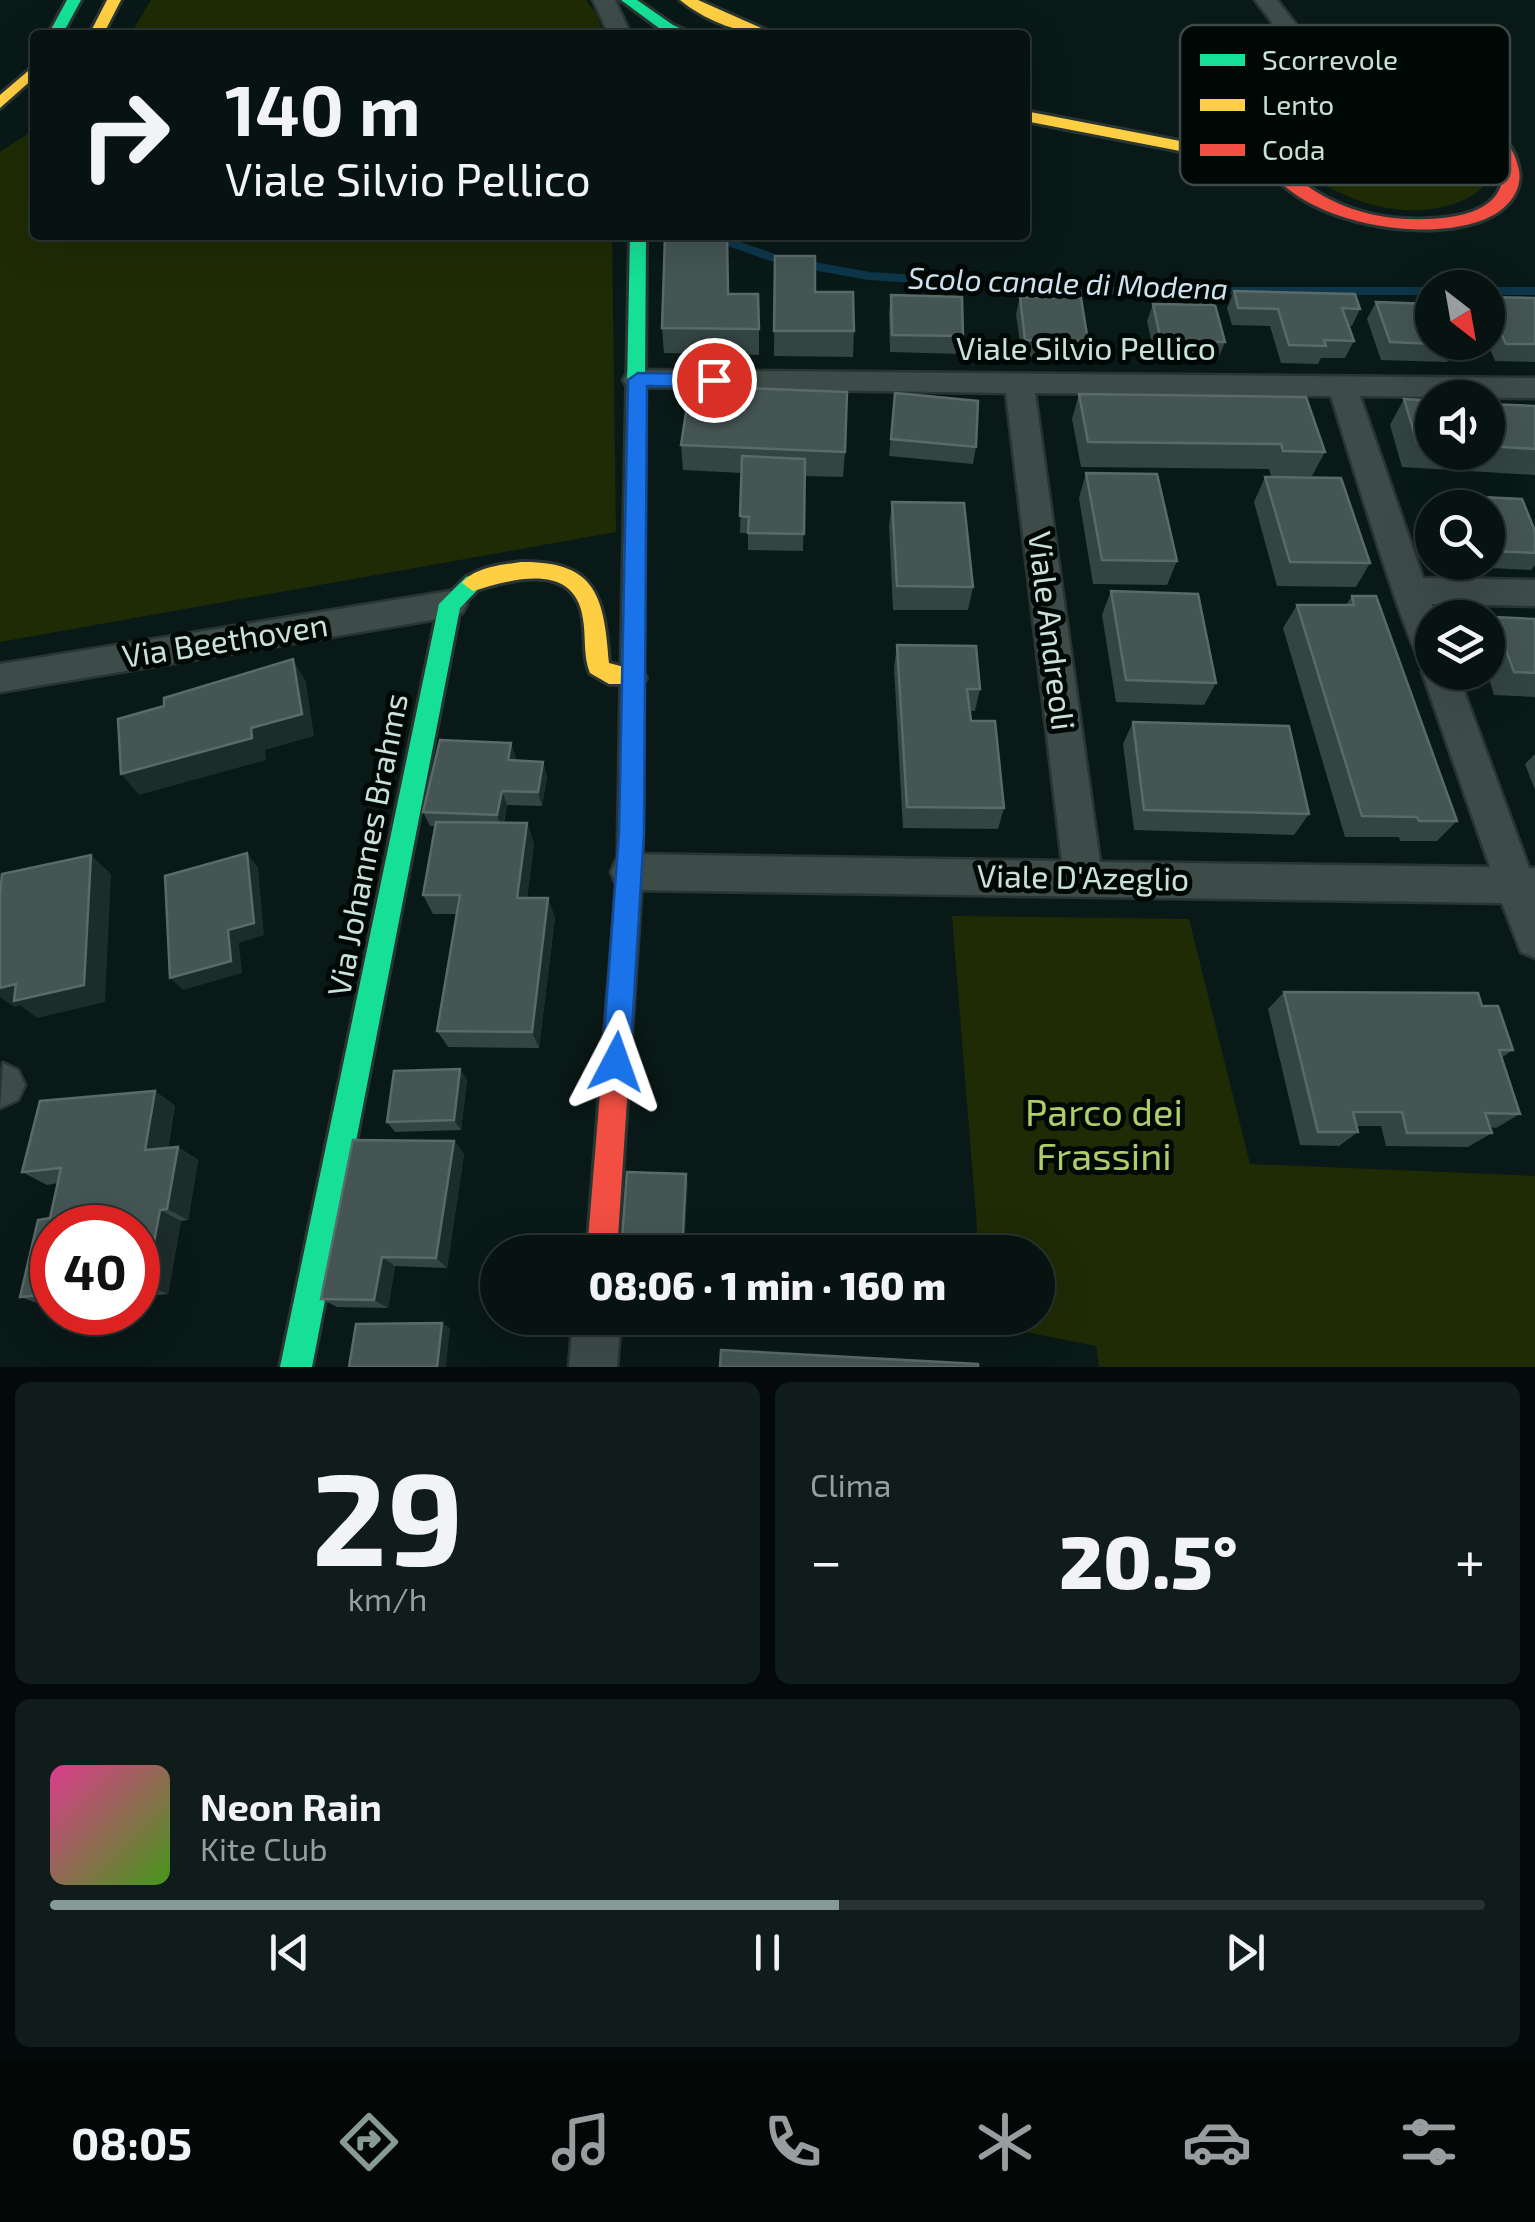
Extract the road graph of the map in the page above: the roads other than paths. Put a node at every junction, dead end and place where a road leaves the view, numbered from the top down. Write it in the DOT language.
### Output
graph roads {
  1 [pos="74,0"];
  2 [pos="114,0"];
  3 [pos="604,0"];
  4 [pos="628,0"];
  5 [pos="687,0"];
  6 [pos="1266,0"];
  7 [pos="1285,25"];
  8 [pos="58,30"];
  9 [pos="99,30"];
  10 [pos="618,30"];
  11 [pos="674,30"];
  12 [pos="754,30"];
  13 [pos="30,74"];
  14 [pos="0,103"];
  15 [pos="1030,106"];
  16 [pos="1030,117"];
  17 [pos="1180,131"];
  18 [pos="1180,146"];
  19 [pos="1510,160"];
  20 [pos="1535,162"];
  21 [pos="1513,178"];
  22 [pos="1293,185"];
  23 [pos="1510,185"];
  24 [pos="1510,185"];
  25 [pos="638,240"];
  26 [pos="638,380"];
  27 [pos="1018,384"];
  28 [pos="1342,386"];
  29 [pos="1535,388"];
  30 [pos="1409,590"];
  31 [pos="1535,594"];
  32 [pos="450,604"];
  33 [pos="1415,607"];
  34 [pos="0,678"];
  35 [pos="635,678"];
  36 [pos="1446,690"];
  37 [pos="630,872"];
  38 [pos="1084,878"];
  39 [pos="1525,886"];
  40 [pos="1535,939"];
  41 [pos="603,1235"];
  42 [pos="596,1335"];
  43 [pos="296,1367"];
  44 [pos="593,1367"];
  1 -- 8 [label="main road"];
  2 -- 9 [label="main road"];
  3 -- 10 [label="street"];
  4 -- 11 [label="main road"];
  5 -- 12 [label="main road"];
  6 -- 7 [label="street"];
  13 -- 14 [label="main road"];
  15 -- 17 [label="main road"];
  16 -- 18 [label="main road"];
  19 -- 21 [label="main road"];
  20 -- 21 [label="main road"];
  21 -- 24 [label="main road"];
  22 -- 23 [label="main road"];
  25 -- 26 [label="main road"];
  26 -- 27 [label="street, Viale Silvio Pellico"];
  26 -- 35 [label="main road"];
  27 -- 28 [label="street, Viale Silvio Pellico"];
  27 -- 38 [label="street, Viale Andreoli"];
  28 -- 29 [label="street, Viale Silvio Pellico"];
  28 -- 30 [label="street"];
  30 -- 31 [label="street"];
  30 -- 33 [label="street"];
  32 -- 34 [label="street, Via Beethoven"];
  32 -- 35 [label="main road"];
  32 -- 43 [label="main road, Via Johannes Brahms"];
  35 -- 37 [label="main road"];
  36 -- 39 [label="street"];
  37 -- 38 [label="street, Viale D'Azeglio"];
  37 -- 41 [label="main road"];
  38 -- 39 [label="street, Viale D'Azeglio"];
  39 -- 40 [label="street"];
  42 -- 44 [label="street"];
}
